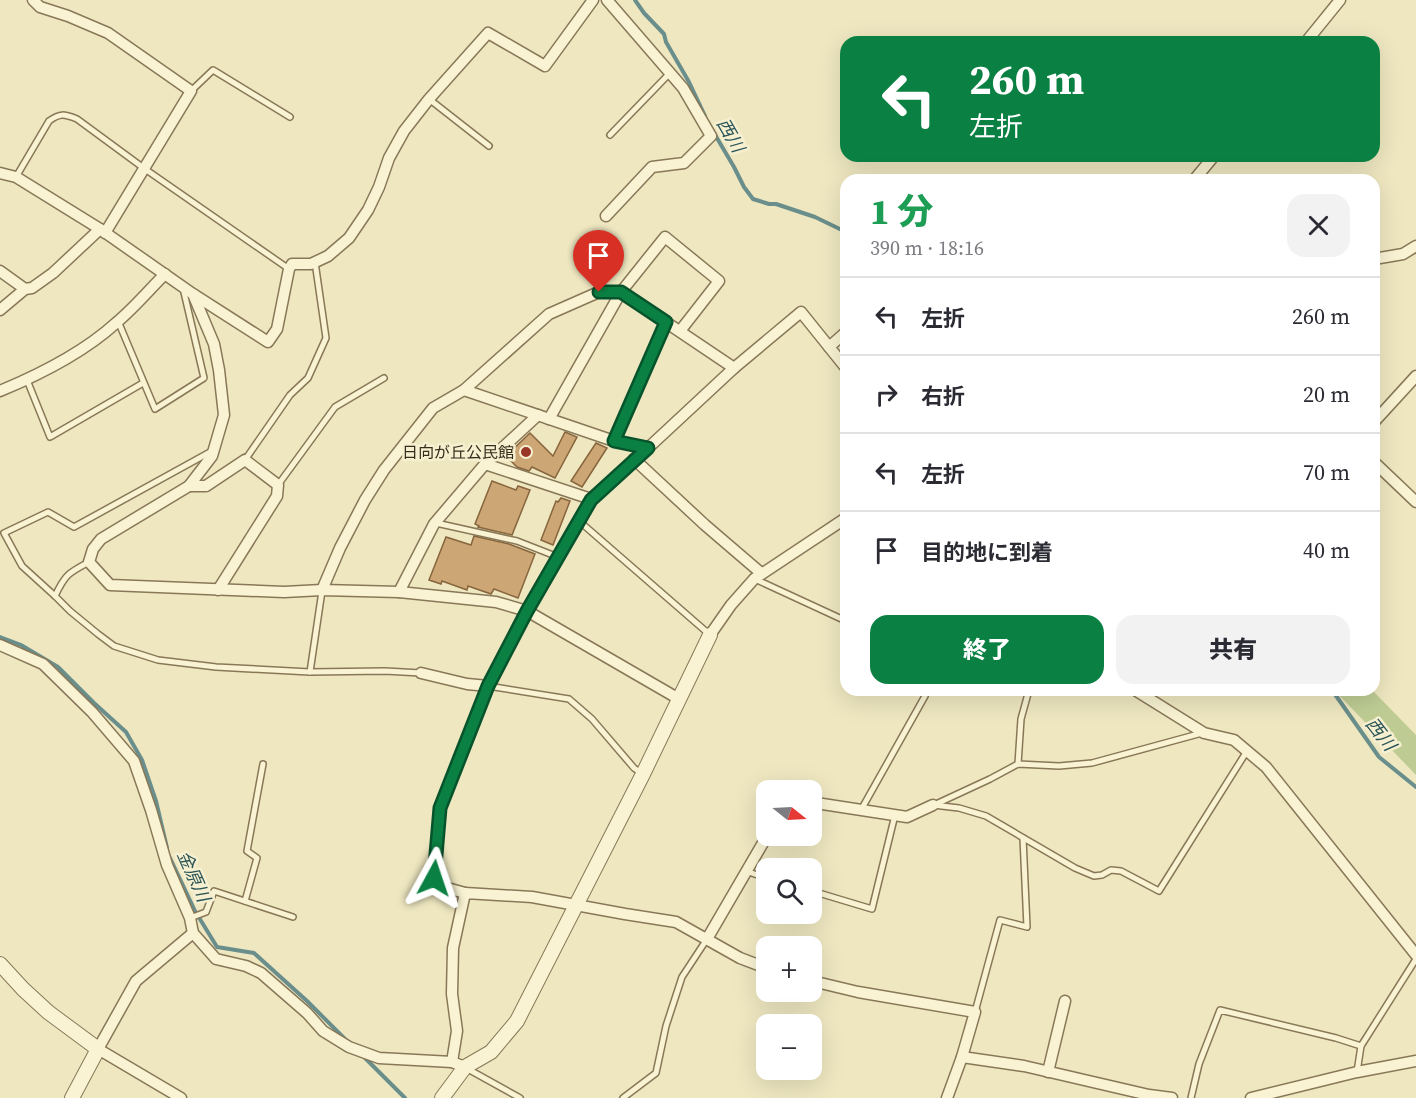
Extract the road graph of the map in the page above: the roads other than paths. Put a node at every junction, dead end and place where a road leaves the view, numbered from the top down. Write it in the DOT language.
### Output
graph roads {
  1 [pos="33,0"];
  2 [pos="593,0"];
  3 [pos="607,0"];
  4 [pos="1340,0"];
  5 [pos="1311,36"];
  6 [pos="670,73"];
  7 [pos="192,91"];
  8 [pos="429,99"];
  9 [pos="290,117"];
  10 [pos="610,135"];
  11 [pos="489,146"];
  12 [pos="1209,162"];
  13 [pos="145,169"];
  14 [pos="0,173"];
  15 [pos="1199,174"];
  16 [pos="16,177"];
  17 [pos="606,216"];
  18 [pos="103,231"];
  19 [pos="1416,246"];
  20 [pos="1380,258"];
  21 [pos="315,262"];
  22 [pos="289,269"];
  23 [pos="0,270"];
  24 [pos="165,274"];
  25 [pos="183,286"];
  26 [pos="25,289"];
  27 [pos="621,292"];
  28 [pos="193,294"];
  29 [pos="0,310"];
  30 [pos="118,321"];
  31 [pos="666,322"];
  32 [pos="680,332"];
  33 [pos="840,337"];
  34 [pos="829,347"];
  35 [pos="840,361"];
  36 [pos="734,368"];
  37 [pos="1416,376"];
  38 [pos="384,378"];
  39 [pos="27,379"];
  40 [pos="143,383"];
  41 [pos="464,390"];
  42 [pos="0,391"];
  43 [pos="538,415"];
  44 [pos="1380,415"];
  45 [pos="549,419"];
  46 [pos="614,441"];
  47 [pos="648,448"];
  48 [pos="213,450"];
  49 [pos="634,459"];
  50 [pos="245,460"];
  51 [pos="485,464"];
  52 [pos="1380,468"];
  53 [pos="278,485"];
  54 [pos="189,486"];
  55 [pos="591,500"];
  56 [pos="1416,502"];
  57 [pos="579,521"];
  58 [pos="840,522"];
  59 [pos="435,523"];
  60 [pos="558,557"];
  61 [pos="89,562"];
  62 [pos="758,576"];
  63 [pos="218,590"];
  64 [pos="322,590"];
  65 [pos="399,591"];
  66 [pos="55,596"];
  67 [pos="527,611"];
  68 [pos="840,618"];
  69 [pos="710,635"];
  70 [pos="0,645"];
  71 [pos="310,672"];
  72 [pos="421,673"];
  73 [pos="488,686"];
  74 [pos="925,696"];
  75 [pos="1027,696"];
  76 [pos="1145,696"];
  77 [pos="679,699"];
  78 [pos="1204,733"];
  79 [pos="1247,751"];
  80 [pos="264,764"];
  81 [pos="1018,764"];
  82 [pos="642,774"];
  83 [pos="822,804"];
  84 [pos="933,805"];
  85 [pos="861,810"];
  86 [pos="895,815"];
  87 [pos="1023,838"];
  88 [pos="761,846"];
  89 [pos="746,871"];
  90 [pos="756,874"];
  91 [pos="465,893"];
  92 [pos="822,894"];
  93 [pos="245,901"];
  94 [pos="576,905"];
  95 [pos="293,917"];
  96 [pos="190,918"];
  97 [pos="193,933"];
  98 [pos="707,939"];
  99 [pos="1416,957"];
  100 [pos="0,964"];
  101 [pos="756,964"];
  102 [pos="822,983"];
  103 [pos="1065,1001"];
  104 [pos="975,1012"];
  105 [pos="1361,1046"];
  106 [pos="98,1048"];
  107 [pos="962,1057"];
  108 [pos="1416,1060"];
  109 [pos="458,1064"];
  110 [pos="1048,1072"];
  111 [pos="1357,1072"];
  112 [pos="1154,1097"];
  113 [pos="1258,1097"];
  114 [pos="72,1098"];
  115 [pos="181,1098"];
  116 [pos="442,1098"];
  117 [pos="520,1098"];
  118 [pos="623,1098"];
  119 [pos="947,1098"];
  120 [pos="1172,1098"];
  121 [pos="1191,1098"];
  1 -- 7 [label="street"];
  2 -- 8 [label="street"];
  3 -- 6 [label="street"];
  4 -- 5 [label="street"];
  6 -- 10 [label="lane"];
  6 -- 17 [label="street"];
  7 -- 9 [label="lane"];
  7 -- 13 [label="street"];
  8 -- 11 [label="lane"];
  8 -- 21 [label="street"];
  12 -- 15 [label="street"];
  13 -- 16 [label="lane"];
  13 -- 18 [label="street"];
  13 -- 22 [label="lane"];
  14 -- 16 [label="street"];
  16 -- 18 [label="street"];
  18 -- 24 [label="street"];
  18 -- 26 [label="street"];
  19 -- 20 [label="street"];
  21 -- 22 [label="street"];
  21 -- 50 [label="lane"];
  22 -- 28 [label="street"];
  23 -- 26 [label="street"];
  24 -- 25 [label="street"];
  24 -- 30 [label="street"];
  25 -- 28 [label="street"];
  25 -- 40 [label="lane"];
  26 -- 29 [label="street"];
  27 -- 31 [label="street"];
  27 -- 32 [label="street"];
  27 -- 41 [label="street"];
  27 -- 45 [label="street"];
  28 -- 48 [label="street"];
  30 -- 39 [label="street"];
  30 -- 40 [label="lane"];
  31 -- 32 [label="street"];
  31 -- 46 [label="lane"];
  32 -- 36 [label="street"];
  33 -- 34 [label="street"];
  34 -- 35 [label="street"];
  34 -- 36 [label="street"];
  36 -- 47 [label="street"];
  37 -- 44 [label="street"];
  38 -- 53 [label="lane"];
  39 -- 40 [label="lane"];
  39 -- 42 [label="street"];
  41 -- 43 [label="street"];
  41 -- 64 [label="street"];
  43 -- 45 [label="street"];
  43 -- 51 [label="street"];
  45 -- 46 [label="street"];
  46 -- 47 [label="street"];
  47 -- 49 [label="street"];
  48 -- 54 [label="street"];
  48 -- 66 [label="lane"];
  49 -- 55 [label="street"];
  49 -- 62 [label="street"];
  50 -- 53 [label="street"];
  50 -- 54 [label="street"];
  51 -- 55 [label="street"];
  51 -- 59 [label="street"];
  52 -- 56 [label="street"];
  53 -- 63 [label="street"];
  54 -- 61 [label="street"];
  55 -- 57 [label="street"];
  57 -- 60 [label="street"];
  57 -- 69 [label="lane"];
  58 -- 62 [label="street"];
  59 -- 60 [label="lane"];
  59 -- 65 [label="street"];
  60 -- 67 [label="street"];
  61 -- 63 [label="street"];
  61 -- 66 [label="lane"];
  62 -- 68 [label="lane"];
  62 -- 69 [label="street"];
  63 -- 64 [label="street"];
  64 -- 65 [label="street"];
  64 -- 71 [label="lane"];
  65 -- 67 [label="street"];
  66 -- 71 [label="lane"];
  67 -- 73 [label="street"];
  67 -- 77 [label="street"];
  69 -- 77 [label="street"];
  70 -- 96 [label="street"];
  71 -- 72 [label="lane"];
  72 -- 73 [label="street"];
  73 -- 82 [label="lane"];
  73 -- 91 [label="street"];
  74 -- 85 [label="lane"];
  75 -- 81 [label="lane"];
  76 -- 78 [label="street"];
  77 -- 82 [label="street"];
  78 -- 79 [label="street"];
  78 -- 81 [label="lane"];
  79 -- 87 [label="lane"];
  79 -- 99 [label="street"];
  80 -- 93 [label="lane"];
  81 -- 84 [label="lane"];
  82 -- 94 [label="street"];
  83 -- 85 [label="street"];
  84 -- 86 [label="street"];
  84 -- 87 [label="lane"];
  85 -- 86 [label="street"];
  86 -- 92 [label="lane"];
  87 -- 104 [label="lane"];
  88 -- 89 [label="street"];
  89 -- 90 [label="lane"];
  89 -- 98 [label="street"];
  91 -- 94 [label="street"];
  91 -- 109 [label="street"];
  93 -- 95 [label="lane"];
  93 -- 96 [label="lane"];
  94 -- 98 [label="street"];
  94 -- 109 [label="street"];
  96 -- 97 [label="street"];
  97 -- 106 [label="street"];
  97 -- 109 [label="street"];
  98 -- 101 [label="street"];
  98 -- 118 [label="lane"];
  99 -- 105 [label="lane"];
  100 -- 106 [label="street"];
  102 -- 104 [label="street"];
  103 -- 110 [label="street"];
  104 -- 107 [label="street"];
  105 -- 111 [label="lane"];
  105 -- 121 [label="lane"];
  106 -- 114 [label="street"];
  106 -- 115 [label="street"];
  107 -- 110 [label="street"];
  107 -- 119 [label="street"];
  108 -- 111 [label="street"];
  109 -- 116 [label="street"];
  109 -- 117 [label="lane"];
  110 -- 112 [label="street"];
  111 -- 113 [label="street"];
  112 -- 120 [label="street"];
}
